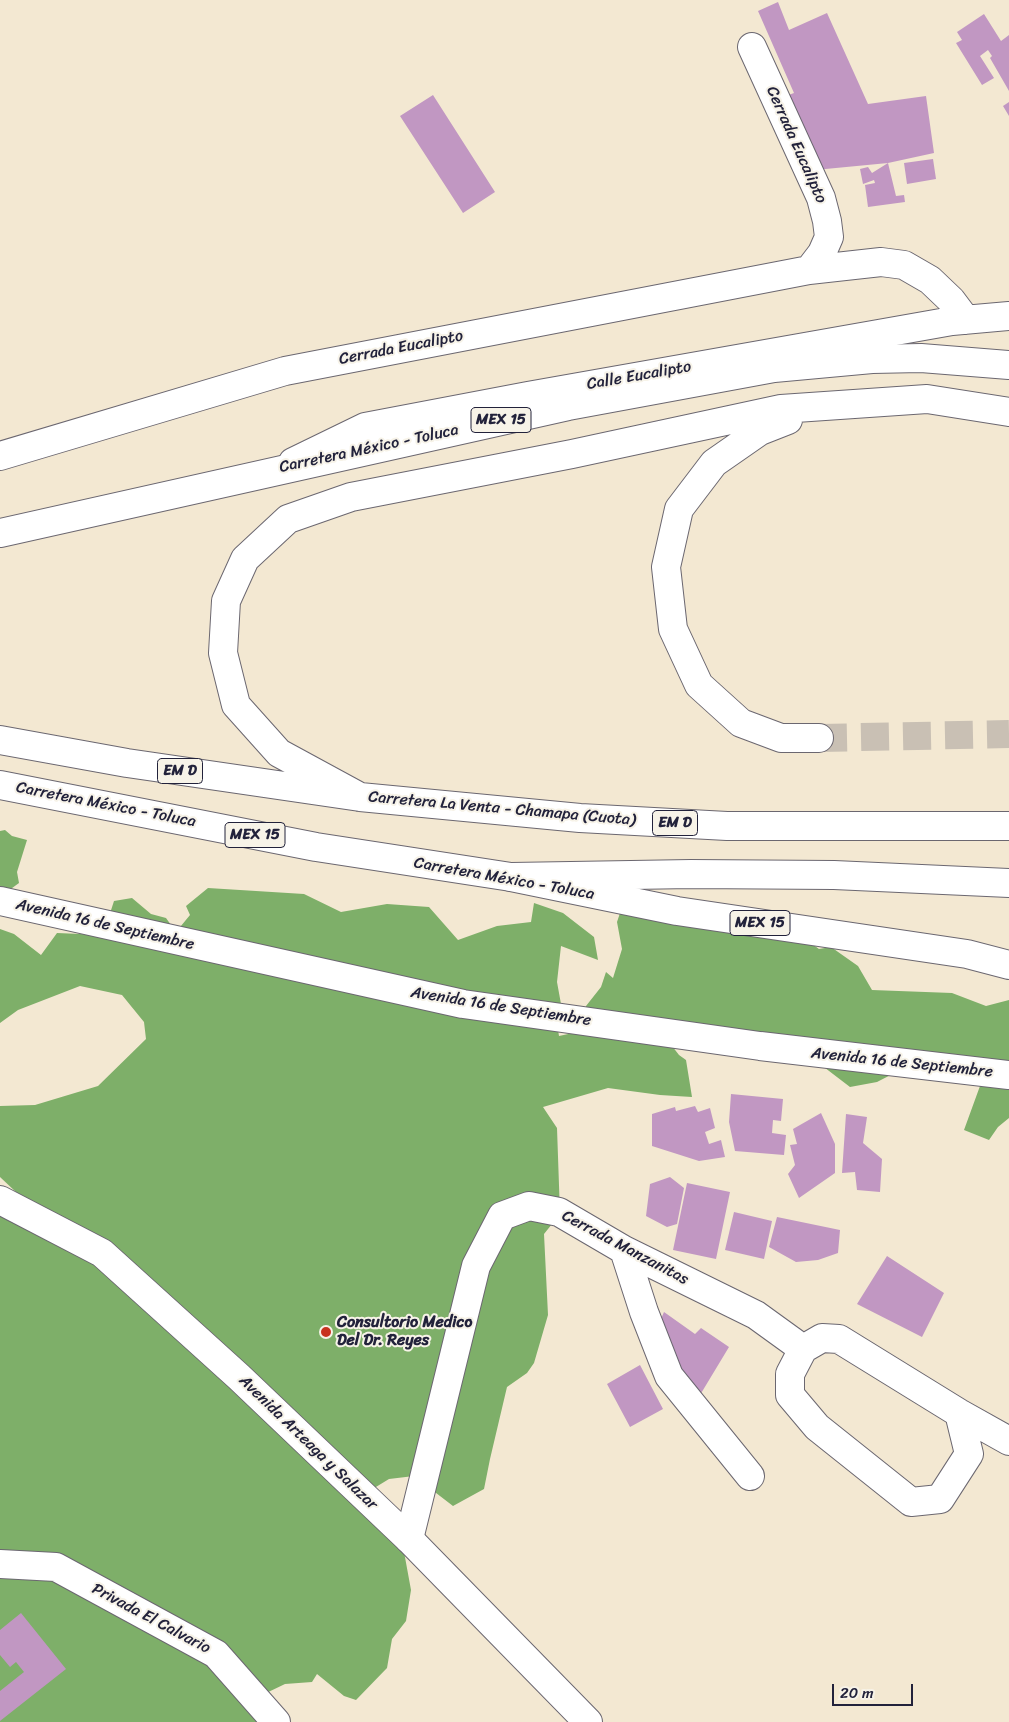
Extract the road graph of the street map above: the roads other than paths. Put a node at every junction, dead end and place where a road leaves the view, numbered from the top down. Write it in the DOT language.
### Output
graph roads {
  1 [pos="752,47"];
  2 [pos="809,270"];
  3 [pos="1009,316"];
  4 [pos="966,320"];
  5 [pos="1009,365"];
  6 [pos="822,407"];
  7 [pos="1009,412"];
  8 [pos="0,456"];
  9 [pos="279,469"];
  10 [pos="0,532"];
  11 [pos="819,738"];
  12 [pos="0,740"];
  13 [pos="0,785"];
  14 [pos="360,797"];
  15 [pos="1009,826"];
  16 [pos="511,877"];
  17 [pos="1009,883"];
  18 [pos="0,901"];
  19 [pos="1009,966"];
  20 [pos="1009,1075"];
  21 [pos="0,1200"];
  22 [pos="624,1250"];
  23 [pos="803,1349"];
  24 [pos="959,1412"];
  25 [pos="1009,1441"];
  26 [pos="750,1476"];
  27 [pos="408,1539"];
  28 [pos="0,1564"];
  29 [pos="276,1722"];
  30 [pos="588,1722"];
  1 -- 2 [label="main road, Cerrada Eucalipto"];
  2 -- 4 [label="main road, Cerrada Eucalipto"];
  2 -- 8 [label="main road, Cerrada Eucalipto"];
  3 -- 4 [label="main road, Calle Eucalipto"];
  4 -- 9 [label="main road, Calle Eucalipto"];
  5 -- 9 [label="main road, Carretera México - Toluca / MEX 15"];
  6 -- 7 [label="main road"];
  6 -- 11 [label="main road"];
  6 -- 14 [label="main road"];
  9 -- 10 [label="main road, Carretera México - Toluca / MEX 15"];
  12 -- 14 [label="main road, Carretera La Venta - Chamapa (Cuota) / EM D"];
  13 -- 16 [label="main road, Carretera México - Toluca / MEX 15"];
  14 -- 15 [label="main road, Carretera La Venta - Chamapa (Cuota) / EM D"];
  16 -- 17 [label="main road"];
  16 -- 19 [label="main road, Carretera México - Toluca / MEX 15"];
  18 -- 20 [label="main road, Avenida 16 de Septiembre"];
  21 -- 27 [label="main road, Avenida Arteaga y Salazar"];
  22 -- 23 [label="main road, Cerrada Manzanitas"];
  22 -- 26 [label="main road"];
  22 -- 27 [label="main road, Cerrada Manzanitas"];
  23 -- 24 [label="main road"];
  23 -- 24 [label="main road"];
  24 -- 25 [label="main road"];
  27 -- 30 [label="main road, Avenida Arteaga y Salazar"];
  28 -- 29 [label="main road, Privada El Calvario"];
}
